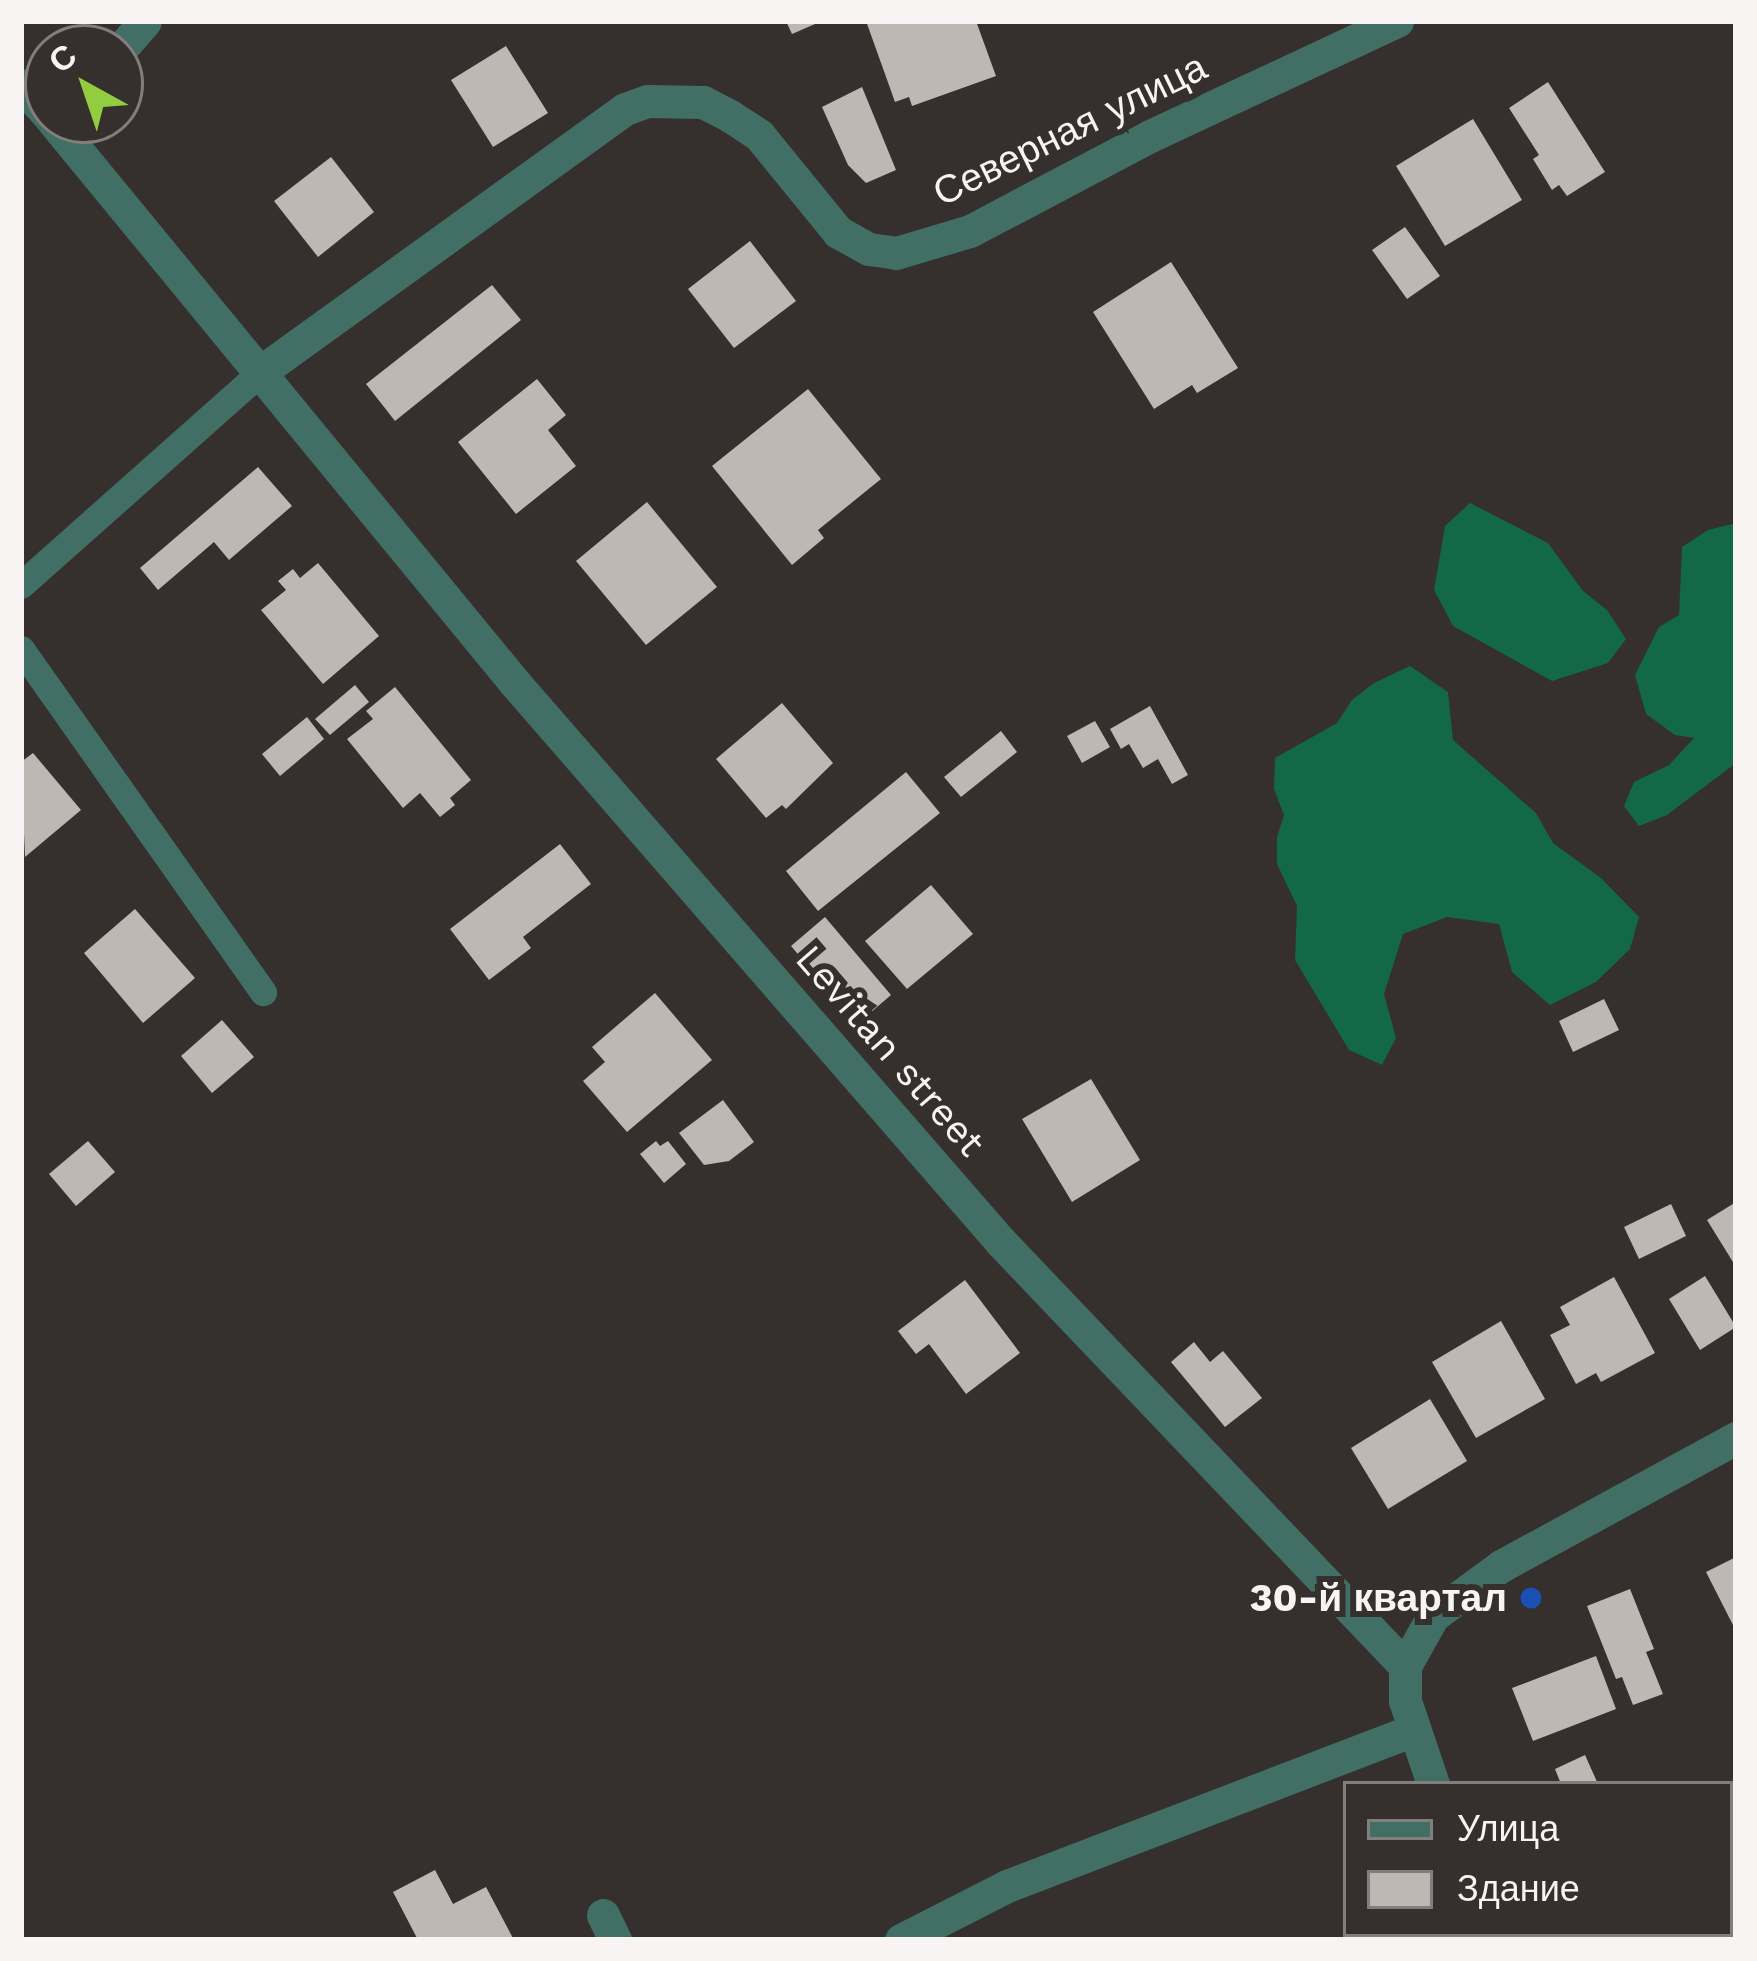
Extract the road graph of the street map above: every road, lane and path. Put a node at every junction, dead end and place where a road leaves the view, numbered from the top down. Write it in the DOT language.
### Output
graph roads {
  1 [pos="1397,21"];
  2 [pos="75,144"];
  3 [pos="263,370"];
  4 [pos="21,585"];
  5 [pos="21,649"];
  6 [pos="263,992"];
  7 [pos="1736,1438"];
  8 [pos="1405,1666"];
  9 [pos="1411,1732"];
  10 [pos="1432,1781"];
  11 [pos="901,1940"];
  1 -- 3 [label="street, Северная улица"];
  2 -- 3 [label="street, Levitan street"];
  3 -- 4 [label="lane"];
  3 -- 8 [label="street, Levitan street"];
  5 -- 6 [label="lane"];
  7 -- 8 [label="street"];
  8 -- 9 [label="street"];
  9 -- 10 [label="street"];
  9 -- 11 [label="street"];
}
